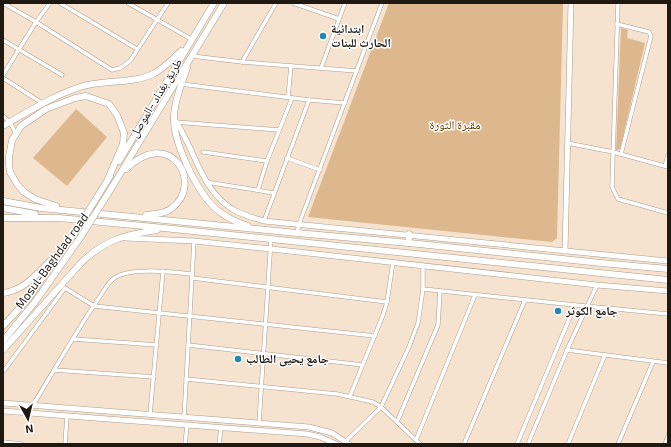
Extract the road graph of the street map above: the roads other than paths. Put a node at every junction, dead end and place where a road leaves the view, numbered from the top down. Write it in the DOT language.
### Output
graph roads {
  1 [pos="3,3"];
  2 [pos="50,3"];
  3 [pos="60,3"];
  4 [pos="128,3"];
  5 [pos="168,3"];
  6 [pos="214,3"];
  7 [pos="224,3"];
  8 [pos="276,3"];
  9 [pos="293,3"];
  10 [pos="345,3"];
  11 [pos="382,3"];
  12 [pos="571,3"];
  13 [pos="618,3"];
  14 [pos="9,4"];
  15 [pos="339,19"];
  16 [pos="158,20"];
  17 [pos="36,22"];
  18 [pos="617,24"];
  19 [pos="3,40"];
  20 [pos="190,42"];
  21 [pos="19,49"];
  22 [pos="137,49"];
  23 [pos="191,56"];
  24 [pos="242,62"];
  25 [pos="291,66"];
  26 [pos="321,68"];
  27 [pos="357,71"];
  28 [pos="62,75"];
  29 [pos="3,76"];
  30 [pos="182,84"];
  31 [pos="290,97"];
  32 [pos="310,100"];
  33 [pos="42,103"];
  34 [pos="345,103"];
  35 [pos="3,116"];
  36 [pos="174,120"];
  37 [pos="10,122"];
  38 [pos="3,126"];
  39 [pos="279,130"];
  40 [pos="16,134"];
  41 [pos="567,143"];
  42 [pos="203,152"];
  43 [pos="613,152"];
  44 [pos="621,154"];
  45 [pos="668,155"];
  46 [pos="287,158"];
  47 [pos="267,161"];
  48 [pos="667,167"];
  49 [pos="320,170"];
  50 [pos="120,175"];
  51 [pos="108,179"];
  52 [pos="206,182"];
  53 [pos="258,190"];
  54 [pos="274,193"];
  55 [pos="99,194"];
  56 [pos="3,201"];
  57 [pos="3,208"];
  58 [pos="76,212"];
  59 [pos="668,213"];
  60 [pos="123,216"];
  61 [pos="3,218"];
  62 [pos="59,218"];
  63 [pos="264,221"];
  64 [pos="299,224"];
  65 [pos="167,229"];
  66 [pos="263,230"];
  67 [pos="297,233"];
  68 [pos="409,234"];
  69 [pos="116,239"];
  70 [pos="271,239"];
  71 [pos="194,241"];
  72 [pos="409,243"];
  73 [pos="271,249"];
  74 [pos="565,251"];
  75 [pos="60,252"];
  76 [pos="559,259"];
  77 [pos="668,261"];
  78 [pos="393,262"];
  79 [pos="423,265"];
  80 [pos="557,269"];
  81 [pos="668,269"];
  82 [pos="163,271"];
  83 [pos="192,274"];
  84 [pos="192,278"];
  85 [pos="668,280"];
  86 [pos="597,285"];
  87 [pos="268,287"];
  88 [pos="423,288"];
  89 [pos="440,291"];
  90 [pos="668,291"];
  91 [pos="3,293"];
  92 [pos="475,295"];
  93 [pos="525,300"];
  94 [pos="387,302"];
  95 [pos="94,306"];
  96 [pos="575,306"];
  97 [pos="586,307"];
  98 [pos="160,313"];
  99 [pos="668,314"];
  100 [pos="190,316"];
  101 [pos="266,324"];
  102 [pos="3,326"];
  103 [pos="375,336"];
  104 [pos="73,339"];
  105 [pos="3,341"];
  106 [pos="157,345"];
  107 [pos="188,345"];
  108 [pos="3,350"];
  109 [pos="567,350"];
  110 [pos="264,353"];
  111 [pos="605,355"];
  112 [pos="653,362"];
  113 [pos="668,363"];
  114 [pos="363,365"];
  115 [pos="54,370"];
  116 [pos="3,372"];
  117 [pos="154,377"];
  118 [pos="186,379"];
  119 [pos="262,386"];
  120 [pos="350,396"];
  121 [pos="3,403"];
  122 [pos="33,405"];
  123 [pos="382,407"];
  124 [pos="3,411"];
  125 [pos="150,414"];
  126 [pos="67,416"];
  127 [pos="170,417"];
  128 [pos="184,418"];
  129 [pos="397,422"];
  130 [pos="259,423"];
  131 [pos="160,424"];
  132 [pos="275,424"];
  133 [pos="187,426"];
  134 [pos="221,428"];
  135 [pos="263,431"];
  136 [pos="668,436"];
  137 [pos="416,440"];
  138 [pos="3,442"];
  139 [pos="347,442"];
  140 [pos="22,444"];
  141 [pos="65,444"];
  142 [pos="185,444"];
  143 [pos="219,444"];
  144 [pos="336,444"];
  145 [pos="420,444"];
  146 [pos="464,444"];
  147 [pos="517,444"];
  148 [pos="528,444"];
  149 [pos="568,444"];
  150 [pos="618,444"];
  151 [pos="665,444"];
  1 -- 14 [label="street"];
  2 -- 17 [label="street"];
  3 -- 22 [label="street"];
  4 -- 16 [label="street"];
  5 -- 16 [label="street"];
  6 -- 20 [label="highway, طريق بغداد -الموصل"];
  7 -- 23 [label="highway"];
  8 -- 24 [label="street"];
  9 -- 15 [label="street"];
  10 -- 15 [label="street"];
  11 -- 27 [label="street"];
  12 -- 41 [label="main road"];
  13 -- 18 [label="street"];
  14 -- 17 [label="street"];
  15 -- 26 [label="street"];
  16 -- 20 [label="street"];
  16 -- 22 [label="street"];
  17 -- 21 [label="street"];
  17 -- 22 [label="street"];
  18 -- 43 [label="street"];
  18 -- 44 [label="street"];
  19 -- 21 [label="street"];
  20 -- 33 [label="highway"];
  20 -- 51 [label="highway, طريق بغداد -الموصل"];
  21 -- 28 [label="street"];
  21 -- 29 [label="street"];
  23 -- 24 [label="street"];
  23 -- 30 [label="highway"];
  23 -- 50 [label="highway"];
  24 -- 25 [label="street"];
  25 -- 26 [label="street"];
  25 -- 31 [label="street"];
  26 -- 27 [label="street"];
  27 -- 34 [label="street"];
  29 -- 33 [label="street"];
  30 -- 31 [label="street"];
  30 -- 36 [label="highway"];
  31 -- 32 [label="street"];
  31 -- 39 [label="street"];
  32 -- 34 [label="street"];
  32 -- 46 [label="street"];
  33 -- 37 [label="highway"];
  34 -- 49 [label="street"];
  35 -- 37 [label="street"];
  36 -- 39 [label="street"];
  36 -- 52 [label="main road"];
  36 -- 66 [label="highway"];
  37 -- 38 [label="highway"];
  37 -- 40 [label="street"];
  39 -- 47 [label="street"];
  40 -- 51 [label="highway"];
  40 -- 58 [label="highway"];
  41 -- 43 [label="street"];
  41 -- 74 [label="main road"];
  42 -- 47 [label="street"];
  43 -- 44 [label="street"];
  43 -- 59 [label="street"];
  44 -- 48 [label="street"];
  45 -- 48 [label="street"];
  46 -- 49 [label="street"];
  46 -- 54 [label="street"];
  47 -- 53 [label="street"];
  49 -- 64 [label="street"];
  50 -- 60 [label="highway"];
  50 -- 105 [label="highway, bridge"];
  51 -- 55 [label="highway, طريق بغداد -الموصل"];
  52 -- 53 [label="street"];
  52 -- 63 [label="main road"];
  53 -- 54 [label="street"];
  54 -- 63 [label="street"];
  55 -- 75 [label="highway, Mosul-Baghdad road, bridge"];
  56 -- 58 [label="highway"];
  57 -- 62 [label="highway"];
  58 -- 60 [label="highway"];
  60 -- 66 [label="highway"];
  61 -- 62 [label="highway"];
  62 -- 65 [label="highway"];
  63 -- 64 [label="main road"];
  64 -- 67 [label="street"];
  64 -- 68 [label="main road"];
  65 -- 69 [label="highway"];
  65 -- 70 [label="highway"];
  66 -- 67 [label="highway"];
  67 -- 72 [label="highway"];
  68 -- 72 [label="highway"];
  68 -- 74 [label="main road"];
  69 -- 71 [label="main road"];
  69 -- 108 [label="highway"];
  70 -- 73 [label="street"];
  70 -- 80 [label="highway"];
  71 -- 73 [label="main road"];
  71 -- 83 [label="street"];
  72 -- 76 [label="highway"];
  73 -- 78 [label="main road"];
  73 -- 87 [label="street"];
  74 -- 77 [label="main road"];
  75 -- 91 [label="highway"];
  75 -- 102 [label="highway, Mosul-Baghdad road"];
  76 -- 80 [label="highway"];
  76 -- 81 [label="highway"];
  78 -- 79 [label="main road"];
  78 -- 94 [label="street"];
  79 -- 86 [label="main road"];
  79 -- 88 [label="street"];
  80 -- 85 [label="highway"];
  82 -- 83 [label="street"];
  82 -- 95 [label="street"];
  82 -- 98 [label="street"];
  83 -- 84 [label="street"];
  84 -- 87 [label="street"];
  84 -- 100 [label="street"];
  86 -- 90 [label="main road"];
  86 -- 97 [label="street"];
  87 -- 94 [label="street"];
  87 -- 101 [label="street"];
  88 -- 89 [label="street"];
  88 -- 123 [label="street"];
  89 -- 92 [label="street"];
  89 -- 129 [label="street"];
  92 -- 93 [label="street"];
  92 -- 137 [label="street"];
  93 -- 96 [label="street"];
  93 -- 146 [label="street"];
  94 -- 103 [label="street"];
  95 -- 98 [label="street"];
  95 -- 104 [label="street"];
  95 -- 116 [label="street"];
  96 -- 97 [label="street"];
  96 -- 147 [label="street"];
  97 -- 99 [label="street"];
  97 -- 109 [label="street"];
  98 -- 100 [label="street"];
  98 -- 106 [label="street"];
  100 -- 101 [label="street"];
  100 -- 107 [label="street"];
  101 -- 103 [label="street"];
  101 -- 110 [label="street"];
  103 -- 114 [label="street"];
  104 -- 106 [label="street"];
  104 -- 115 [label="street"];
  106 -- 117 [label="street"];
  107 -- 110 [label="street"];
  107 -- 118 [label="street"];
  109 -- 111 [label="street"];
  109 -- 148 [label="street"];
  110 -- 114 [label="street"];
  110 -- 119 [label="street"];
  111 -- 112 [label="street"];
  111 -- 149 [label="street"];
  112 -- 113 [label="street"];
  112 -- 150 [label="street"];
  114 -- 120 [label="street"];
  115 -- 117 [label="street"];
  115 -- 122 [label="street"];
  117 -- 125 [label="street"];
  118 -- 119 [label="street"];
  118 -- 128 [label="street"];
  119 -- 120 [label="street"];
  119 -- 130 [label="street"];
  120 -- 123 [label="street"];
  121 -- 122 [label="main road"];
  122 -- 125 [label="main road"];
  123 -- 129 [label="street"];
  123 -- 139 [label="street"];
  124 -- 126 [label="main road"];
  125 -- 127 [label="main road"];
  126 -- 131 [label="main road"];
  126 -- 141 [label="street"];
  127 -- 128 [label="main road"];
  127 -- 131 [label="main road"];
  128 -- 130 [label="main road"];
  129 -- 137 [label="street"];
  130 -- 132 [label="main road"];
  131 -- 133 [label="main road"];
  132 -- 135 [label="main road"];
  132 -- 139 [label="main road"];
  133 -- 134 [label="main road"];
  133 -- 142 [label="street"];
  134 -- 135 [label="main road"];
  134 -- 143 [label="street"];
  135 -- 144 [label="main road"];
  136 -- 151 [label="street"];
  137 -- 145 [label="street"];
  138 -- 140 [label="street"];
}
